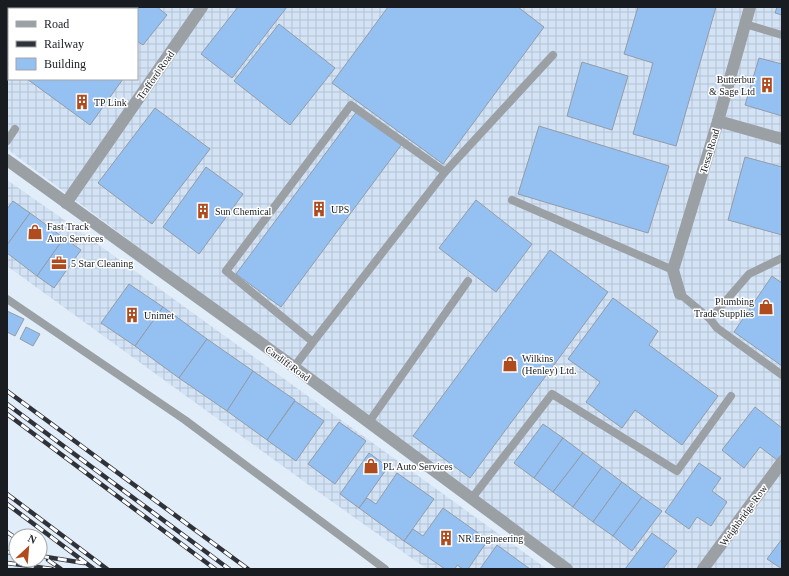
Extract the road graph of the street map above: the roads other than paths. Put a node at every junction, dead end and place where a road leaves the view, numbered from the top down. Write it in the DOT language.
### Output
graph roads {
  1 [pos="202,7"];
  2 [pos="750,7"];
  3 [pos="745,24"];
  4 [pos="782,35"];
  5 [pos="553,55"];
  6 [pos="718,121"];
  7 [pos="15,129"];
  8 [pos="782,139"];
  9 [pos="7,141"];
  10 [pos="7,160"];
  11 [pos="445,172"];
  12 [pos="512,200"];
  13 [pos="66,203"];
  14 [pos="782,258"];
  15 [pos="673,270"];
  16 [pos="468,281"];
  17 [pos="680,294"];
  18 [pos="7,299"];
  19 [pos="710,319"];
  20 [pos="313,342"];
  21 [pos="294,367"];
  22 [pos="782,375"];
  23 [pos="731,396"];
  24 [pos="369,422"];
  25 [pos="782,462"];
  26 [pos="472,498"];
  27 [pos="385,569"];
  28 [pos="567,569"];
  29 [pos="703,569"];
  1 -- 13 [label="street, Trafford Road"];
  2 -- 3 [label="street, Tessa Road"];
  3 -- 4 [label="lane"];
  3 -- 6 [label="street, Tessa Road"];
  5 -- 11 [label="lane"];
  6 -- 8 [label="street"];
  6 -- 15 [label="street, Tessa Road"];
  7 -- 9 [label="lane"];
  10 -- 13 [label="street, Cardiff Road"];
  11 -- 20 [label="lane"];
  11 -- 20 [label="lane"];
  12 -- 15 [label="lane"];
  13 -- 21 [label="street, Cardiff Road"];
  14 -- 19 [label="lane"];
  15 -- 17 [label="street"];
  16 -- 24 [label="lane"];
  17 -- 19 [label="lane"];
  18 -- 27 [label="lane"];
  19 -- 22 [label="lane"];
  20 -- 21 [label="lane"];
  21 -- 24 [label="street, Cardiff Road"];
  23 -- 26 [label="lane"];
  24 -- 26 [label="street, Cardiff Road"];
  25 -- 29 [label="street, Weighbridge Row"];
  26 -- 28 [label="street, Cardiff Road"];
}
